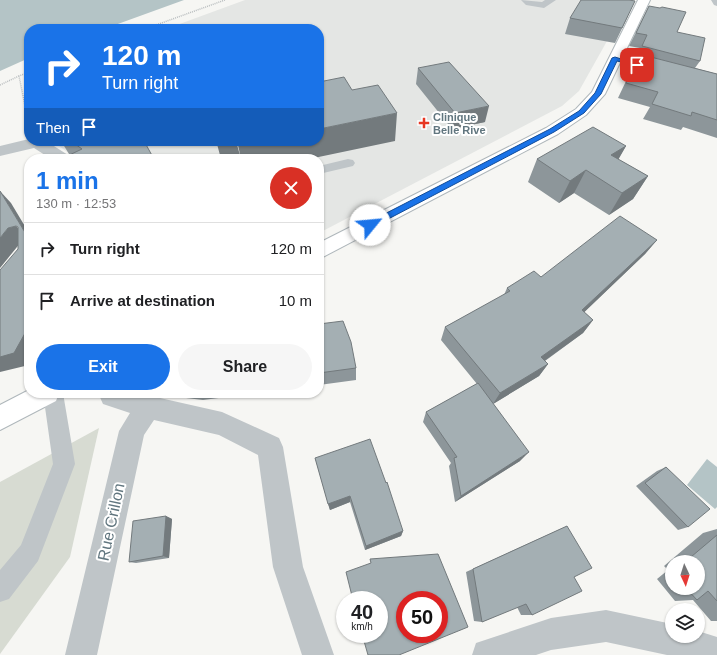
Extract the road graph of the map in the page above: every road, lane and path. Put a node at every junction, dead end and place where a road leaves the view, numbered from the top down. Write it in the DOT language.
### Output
graph roads {
  1 [pos="226,0"];
  2 [pos="526,0"];
  3 [pos="551,0"];
  4 [pos="644,0"];
  5 [pos="159,24"];
  6 [pos="615,58"];
  7 [pos="667,73"];
  8 [pos="24,74"];
  9 [pos="19,76"];
  10 [pos="0,85"];
  11 [pos="24,100"];
  12 [pos="24,145"];
  13 [pos="43,146"];
  14 [pos="0,151"];
  15 [pos="55,154"];
  16 [pos="348,163"];
  17 [pos="324,169"];
  18 [pos="324,249"];
  19 [pos="38,398"];
  20 [pos="54,398"];
  21 [pos="130,398"];
  22 [pos="148,400"];
  23 [pos="0,418"];
  24 [pos="0,590"];
  25 [pos="717,653"];
  26 [pos="81,655"];
  27 [pos="318,655"];
  28 [pos="488,655"];
  1 -- 5 [label="path"];
  2 -- 3 [label="lane"];
  4 -- 6 [label="main road"];
  6 -- 7 [label="lane"];
  6 -- 18 [label="main road"];
  8 -- 9 [label="path"];
  9 -- 10 [label="path"];
  9 -- 11 [label="path"];
  12 -- 14 [label="street"];
  13 -- 15 [label="street"];
  16 -- 17 [label="lane"];
  19 -- 23 [label="main road"];
  20 -- 24 [label="lane"];
  21 -- 22 [label="street"];
  22 -- 26 [label="street, Rue Crillon"];
  22 -- 27 [label="street"];
  25 -- 28 [label="street"];
}
